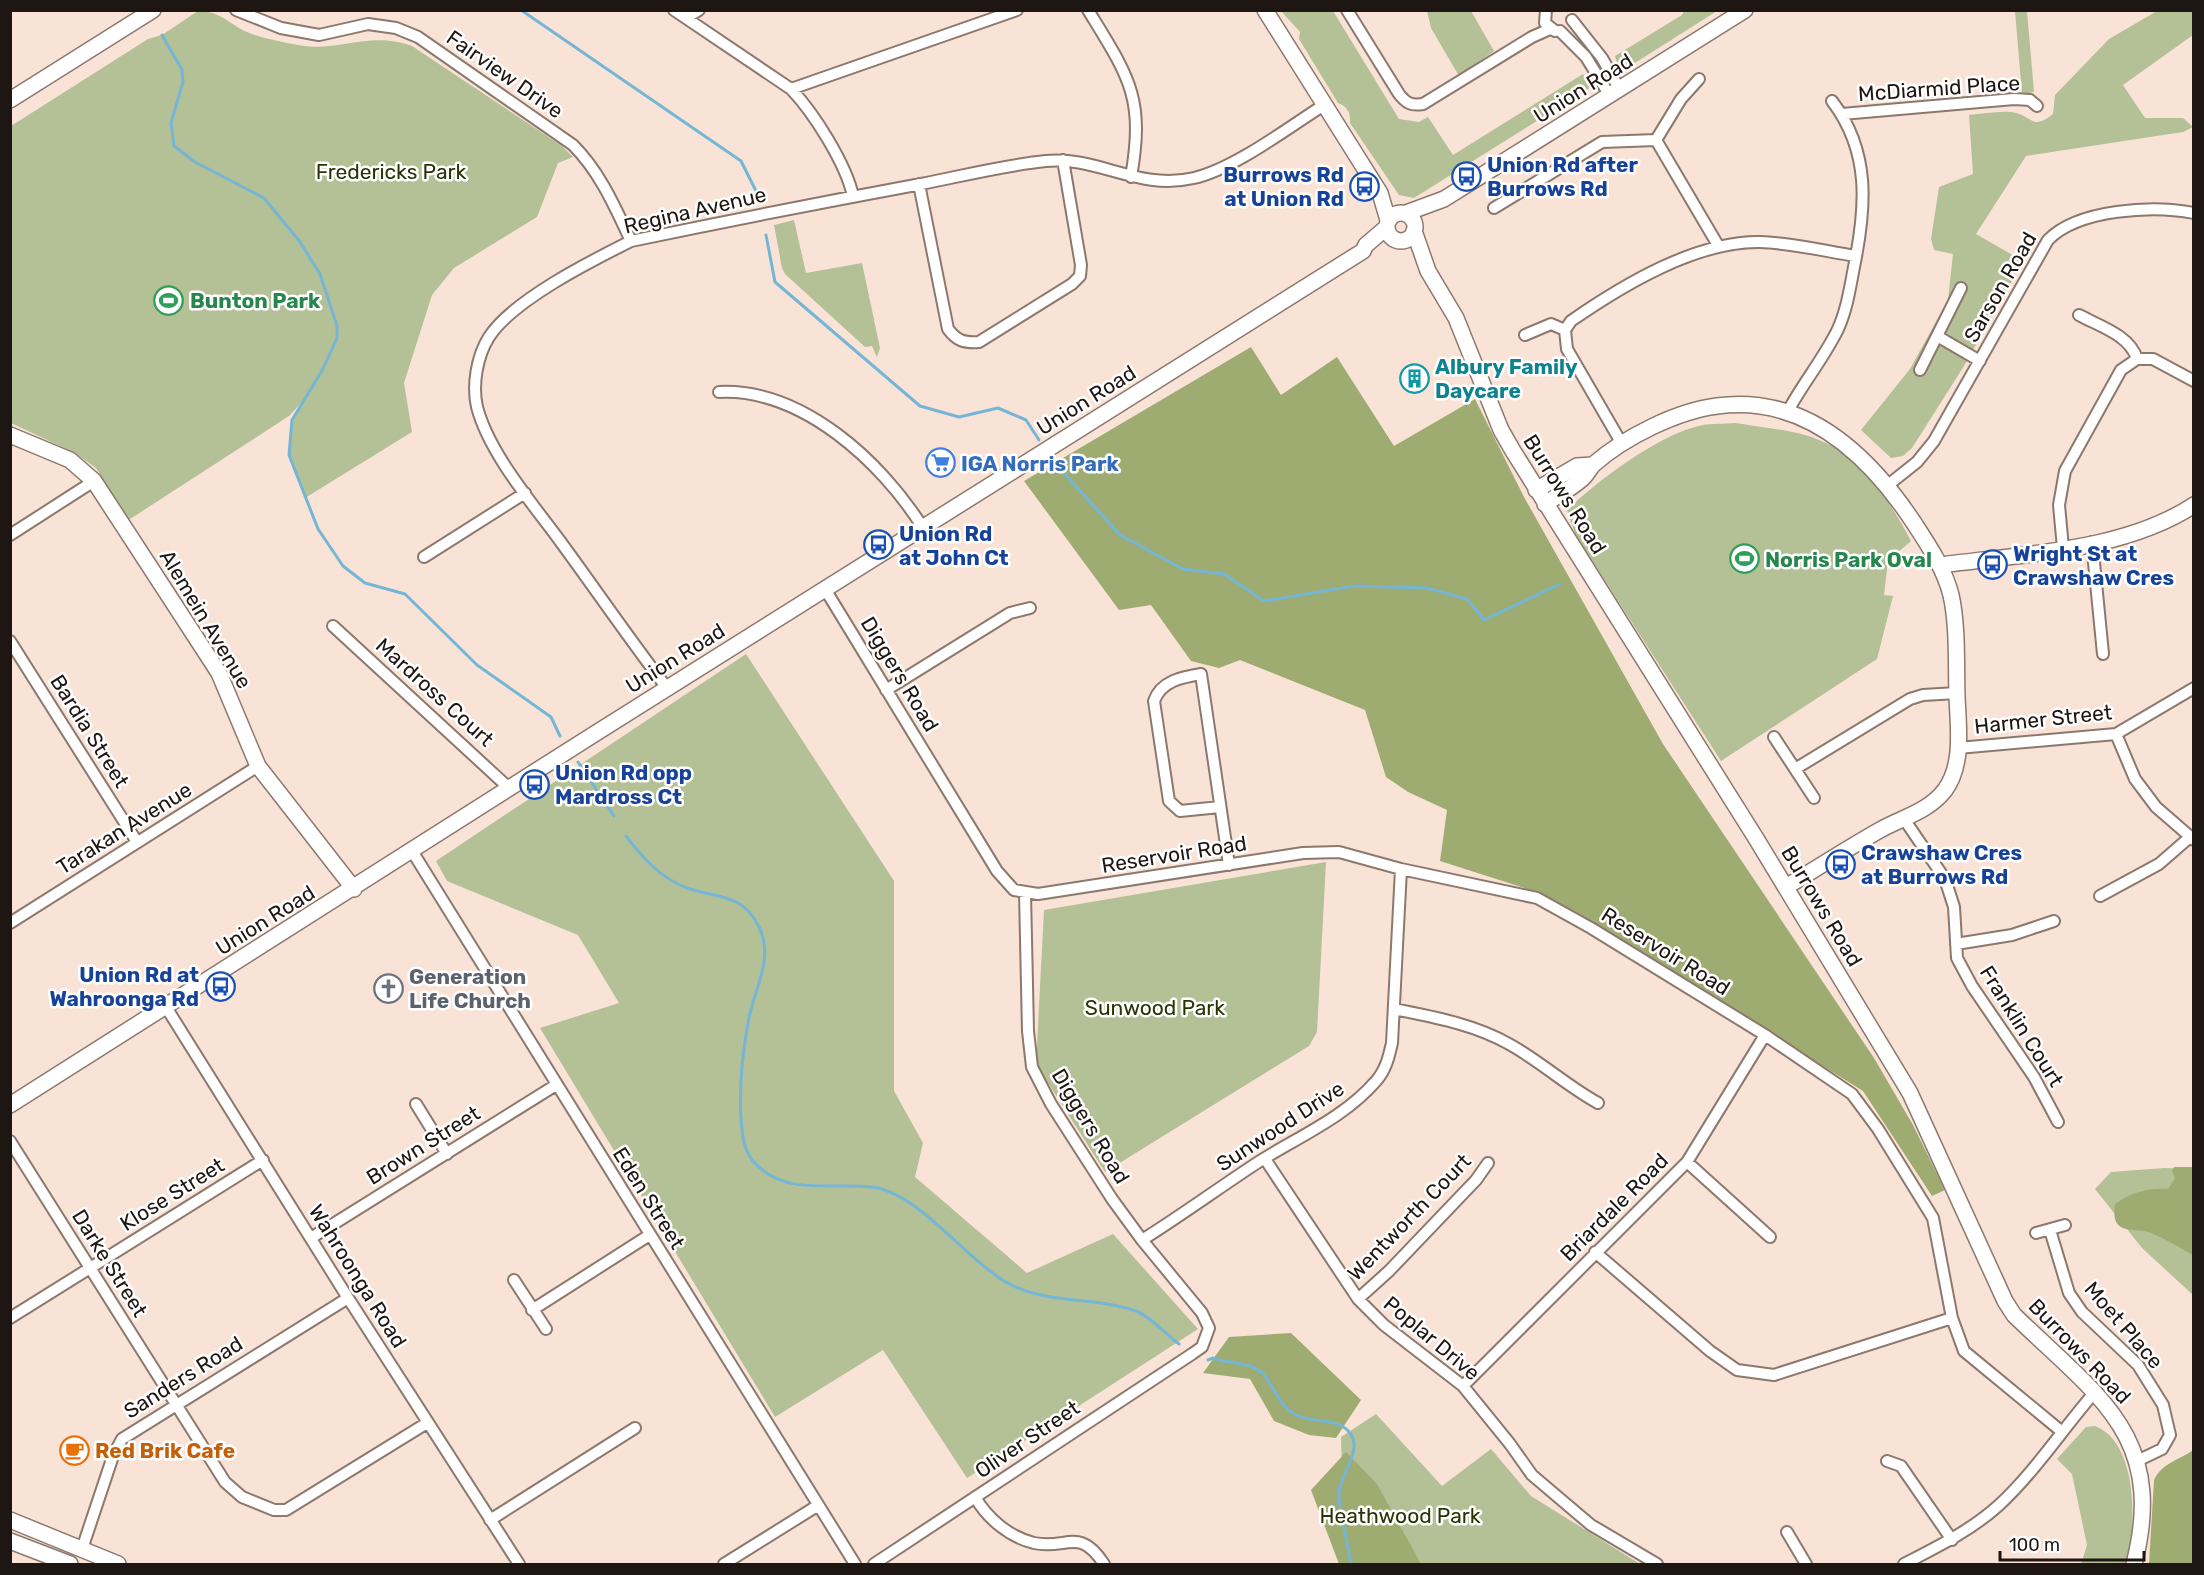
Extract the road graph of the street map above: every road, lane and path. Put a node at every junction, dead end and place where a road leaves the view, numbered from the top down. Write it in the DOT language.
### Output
graph roads {
  1 [pos="153,10"];
  2 [pos="236,10"];
  3 [pos="674,10"];
  4 [pos="699,10"];
  5 [pos="1017,10"];
  6 [pos="1088,10"];
  7 [pos="1265,10"];
  8 [pos="1347,10"];
  9 [pos="1745,10"];
  10 [pos="1545,13"];
  11 [pos="1572,14"];
  12 [pos="686,18"];
  13 [pos="1555,30"];
  14 [pos="1532,37"];
  15 [pos="1699,79"];
  16 [pos="791,89"];
  17 [pos="1615,93"];
  18 [pos="10,100"];
  19 [pos="1832,101"];
  20 [pos="1324,105"];
  21 [pos="2037,106"];
  22 [pos="1842,114"];
  23 [pos="1656,140"];
  24 [pos="1063,160"];
  25 [pos="1131,177"];
  26 [pos="919,184"];
  27 [pos="853,196"];
  28 [pos="1444,199"];
  29 [pos="1494,208"];
  30 [pos="2193,213"];
  31 [pos="1396,226"];
  32 [pos="1414,229"];
  33 [pos="631,241"];
  34 [pos="1719,247"];
  35 [pos="1856,256"];
  36 [pos="1428,271"];
  37 [pos="1961,288"];
  38 [pos="2079,315"];
  39 [pos="1564,330"];
  40 [pos="1525,335"];
  41 [pos="1937,336"];
  42 [pos="2137,359"];
  43 [pos="1980,361"];
  44 [pos="1920,370"];
  45 [pos="2193,381"];
  46 [pos="719,392"];
  47 [pos="1788,411"];
  48 [pos="10,435"];
  49 [pos="1622,444"];
  50 [pos="1593,465"];
  51 [pos="94,482"];
  52 [pos="1888,485"];
  53 [pos="1536,490"];
  54 [pos="525,493"];
  55 [pos="1545,504"];
  56 [pos="2193,505"];
  57 [pos="923,528"];
  58 [pos="10,535"];
  59 [pos="2092,542"];
  60 [pos="2063,548"];
  61 [pos="424,557"];
  62 [pos="1941,565"];
  63 [pos="825,589"];
  64 [pos="1030,608"];
  65 [pos="333,626"];
  66 [pos="10,641"];
  67 [pos="2103,654"];
  68 [pos="667,688"];
  69 [pos="2193,688"];
  70 [pos="886,690"];
  71 [pos="1957,693"];
  72 [pos="2116,734"];
  73 [pos="1773,737"];
  74 [pos="1958,748"];
  75 [pos="258,766"];
  76 [pos="1795,769"];
  77 [pos="509,788"];
  78 [pos="1814,798"];
  79 [pos="1220,807"];
  80 [pos="1904,819"];
  81 [pos="2192,839"];
  82 [pos="137,842"];
  83 [pos="412,851"];
  84 [pos="1229,865"];
  85 [pos="1401,869"];
  86 [pos="1786,887"];
  87 [pos="354,888"];
  88 [pos="1025,893"];
  89 [pos="2100,896"];
  90 [pos="2054,921"];
  91 [pos="10,922"];
  92 [pos="1956,944"];
  93 [pos="166,1006"];
  94 [pos="1394,1009"];
  95 [pos="1765,1035"];
  96 [pos="556,1085"];
  97 [pos="1598,1103"];
  98 [pos="416,1104"];
  99 [pos="10,1105"];
  100 [pos="2058,1122"];
  101 [pos="10,1141"];
  102 [pos="447,1154"];
  103 [pos="1264,1158"];
  104 [pos="263,1160"];
  105 [pos="1488,1162"];
  106 [pos="1687,1162"];
  107 [pos="2065,1225"];
  108 [pos="2050,1230"];
  109 [pos="2036,1233"];
  110 [pos="648,1236"];
  111 [pos="1770,1237"];
  112 [pos="310,1238"];
  113 [pos="1142,1240"];
  114 [pos="1595,1252"];
  115 [pos="90,1268"];
  116 [pos="514,1280"];
  117 [pos="348,1298"];
  118 [pos="1358,1299"];
  119 [pos="532,1310"];
  120 [pos="10,1318"];
  121 [pos="1952,1318"];
  122 [pos="546,1329"];
  123 [pos="1202,1347"];
  124 [pos="1463,1386"];
  125 [pos="2094,1393"];
  126 [pos="176,1406"];
  127 [pos="427,1423"];
  128 [pos="635,1428"];
  129 [pos="2061,1431"];
  130 [pos="1887,1461"];
  131 [pos="2137,1461"];
  132 [pos="975,1497"];
  133 [pos="817,1506"];
  134 [pos="10,1520"];
  135 [pos="490,1520"];
  136 [pos="1787,1532"];
  137 [pos="1952,1540"];
  138 [pos="10,1541"];
  139 [pos="80,1557"];
  140 [pos="70,1564"];
  141 [pos="118,1564"];
  142 [pos="519,1564"];
  143 [pos="724,1564"];
  144 [pos="855,1564"];
  145 [pos="874,1564"];
  146 [pos="1104,1564"];
  147 [pos="1657,1564"];
  148 [pos="1806,1564"];
  149 [pos="1904,1564"];
  150 [pos="2134,1564"];
  1 -- 18 [label="main road"];
  2 -- 33 [label="street, Fairview Drive"];
  3 -- 12 [label="street"];
  4 -- 12 [label="street"];
  5 -- 16 [label="street"];
  6 -- 25 [label="street"];
  7 -- 20 [label="main road, Burrows Road"];
  8 -- 14 [label="street"];
  9 -- 17 [label="main road, Union Road"];
  10 -- 13 [label="street"];
  10 -- 14 [label="street"];
  11 -- 13 [label="street"];
  11 -- 17 [label="street"];
  12 -- 16 [label="street"];
  13 -- 14 [label="street"];
  13 -- 17 [label="street"];
  15 -- 23 [label="street"];
  16 -- 27 [label="street"];
  17 -- 28 [label="main road, Union Road"];
  19 -- 22 [label="street"];
  20 -- 25 [label="street, Regina Avenue"];
  20 -- 31 [label="main road, Burrows Road"];
  21 -- 22 [label="street, McDiarmid Place"];
  22 -- 35 [label="street"];
  23 -- 29 [label="street"];
  23 -- 34 [label="street"];
  24 -- 25 [label="street, Regina Avenue"];
  24 -- 26 [label="street, Regina Avenue"];
  24 -- 26 [label="street"];
  26 -- 27 [label="street, Regina Avenue"];
  27 -- 33 [label="street, Regina Avenue"];
  28 -- 31 [label="main road, Union Road"];
  28 -- 32 [label="main road, Union Road"];
  30 -- 43 [label="street, Sarson Road"];
  31 -- 32 [label="main road, Union Road"];
  31 -- 36 [label="main road, Burrows Road"];
  31 -- 57 [label="main road, Union Road"];
  32 -- 36 [label="main road, Burrows Road"];
  33 -- 54 [label="street, Regina Avenue"];
  34 -- 35 [label="street"];
  34 -- 39 [label="street"];
  35 -- 47 [label="street"];
  36 -- 53 [label="main road, Burrows Road"];
  37 -- 41 [label="street, Sarson Road"];
  38 -- 42 [label="street"];
  39 -- 40 [label="street"];
  39 -- 49 [label="street"];
  41 -- 43 [label="street, Sarson Road"];
  41 -- 44 [label="street, Sarson Road"];
  42 -- 45 [label="street"];
  42 -- 60 [label="street"];
  43 -- 52 [label="street, Sarson Road"];
  46 -- 57 [label="street"];
  47 -- 49 [label="main road"];
  47 -- 52 [label="main road"];
  48 -- 51 [label="main road, Alemein Avenue"];
  49 -- 50 [label="main road"];
  50 -- 53 [label="main road"];
  50 -- 55 [label="main road"];
  51 -- 58 [label="street"];
  51 -- 75 [label="main road, Alemein Avenue"];
  52 -- 62 [label="main road"];
  53 -- 55 [label="main road, Burrows Road"];
  54 -- 61 [label="street"];
  54 -- 68 [label="street, Regina Avenue"];
  55 -- 86 [label="main road, Burrows Road"];
  56 -- 59 [label="main road"];
  57 -- 63 [label="main road, Union Road"];
  59 -- 60 [label="main road"];
  59 -- 67 [label="street"];
  60 -- 62 [label="main road"];
  62 -- 71 [label="main road"];
  63 -- 68 [label="main road, Union Road"];
  63 -- 70 [label="street, Diggers Road"];
  64 -- 70 [label="street"];
  65 -- 77 [label="street, Mardross Court"];
  66 -- 82 [label="street, Bardia Street"];
  68 -- 77 [label="main road, Union Road"];
  69 -- 72 [label="street, Harmer Street"];
  70 -- 88 [label="street, Diggers Road"];
  71 -- 74 [label="main road"];
  71 -- 76 [label="street"];
  72 -- 74 [label="street, Harmer Street"];
  72 -- 81 [label="street"];
  73 -- 76 [label="street"];
  74 -- 80 [label="main road"];
  75 -- 82 [label="street, Tarakan Avenue"];
  75 -- 87 [label="main road, Alemein Avenue"];
  76 -- 78 [label="street"];
  77 -- 83 [label="main road, Union Road"];
  79 -- 79 [label="street"];
  79 -- 84 [label="street"];
  80 -- 86 [label="main road"];
  80 -- 92 [label="street, Franklin Court"];
  81 -- 89 [label="street"];
  82 -- 91 [label="street, Tarakan Avenue"];
  83 -- 87 [label="main road, Union Road"];
  83 -- 96 [label="street, Eden Street"];
  84 -- 85 [label="street, Reservoir Road"];
  84 -- 88 [label="street, Reservoir Road"];
  85 -- 94 [label="street, Sunwood Drive"];
  85 -- 95 [label="street, Reservoir Road"];
  86 -- 125 [label="main road, Burrows Road"];
  87 -- 93 [label="main road, Union Road"];
  88 -- 113 [label="street, Diggers Road"];
  90 -- 92 [label="street"];
  92 -- 100 [label="street, Franklin Court"];
  93 -- 99 [label="main road, Union Road"];
  93 -- 104 [label="street, Wahroonga Road"];
  94 -- 97 [label="street"];
  94 -- 103 [label="street, Sunwood Drive"];
  95 -- 106 [label="street, Briardale Road"];
  95 -- 121 [label="street, Reservoir Road"];
  96 -- 102 [label="street, Brown Street"];
  96 -- 110 [label="street, Eden Street"];
  98 -- 102 [label="street"];
  101 -- 115 [label="street, Darke Street"];
  102 -- 112 [label="street, Brown Street"];
  103 -- 113 [label="street, Sunwood Drive"];
  103 -- 118 [label="street, Poplar Drive"];
  104 -- 112 [label="street, Wahroonga Road"];
  104 -- 115 [label="street, Klose Street"];
  105 -- 118 [label="street, Wentworth Court"];
  106 -- 111 [label="street"];
  106 -- 114 [label="street, Briardale Road"];
  107 -- 108 [label="street"];
  108 -- 109 [label="street"];
  108 -- 131 [label="street, Moet Place"];
  110 -- 119 [label="street"];
  110 -- 133 [label="street, Eden Street"];
  112 -- 117 [label="street, Wahroonga Road"];
  113 -- 123 [label="street, Diggers Road"];
  114 -- 121 [label="street"];
  114 -- 124 [label="street, Briardale Road"];
  115 -- 120 [label="street, Klose Street"];
  115 -- 126 [label="street, Darke Street"];
  116 -- 119 [label="street"];
  117 -- 126 [label="street, Sanders Road"];
  117 -- 127 [label="street, Wahroonga Road"];
  118 -- 124 [label="street, Poplar Drive"];
  119 -- 122 [label="street"];
  121 -- 129 [label="street, Reservoir Road"];
  123 -- 132 [label="street, Oliver Street"];
  124 -- 147 [label="street, Poplar Drive"];
  125 -- 129 [label="street"];
  125 -- 131 [label="main road, Burrows Road"];
  126 -- 127 [label="street, Darke Street"];
  126 -- 139 [label="street, Sanders Road"];
  127 -- 135 [label="street, Wahroonga Road"];
  128 -- 135 [label="street"];
  129 -- 137 [label="street"];
  130 -- 137 [label="street"];
  131 -- 150 [label="main road, Burrows Road"];
  132 -- 145 [label="street, Oliver Street"];
  132 -- 146 [label="street"];
  133 -- 143 [label="street"];
  133 -- 144 [label="street, Eden Street"];
  134 -- 139 [label="main road"];
  135 -- 142 [label="street, Wahroonga Road"];
  136 -- 148 [label="street"];
  137 -- 149 [label="street"];
  138 -- 140 [label="main road"];
  139 -- 141 [label="main road"];
}
